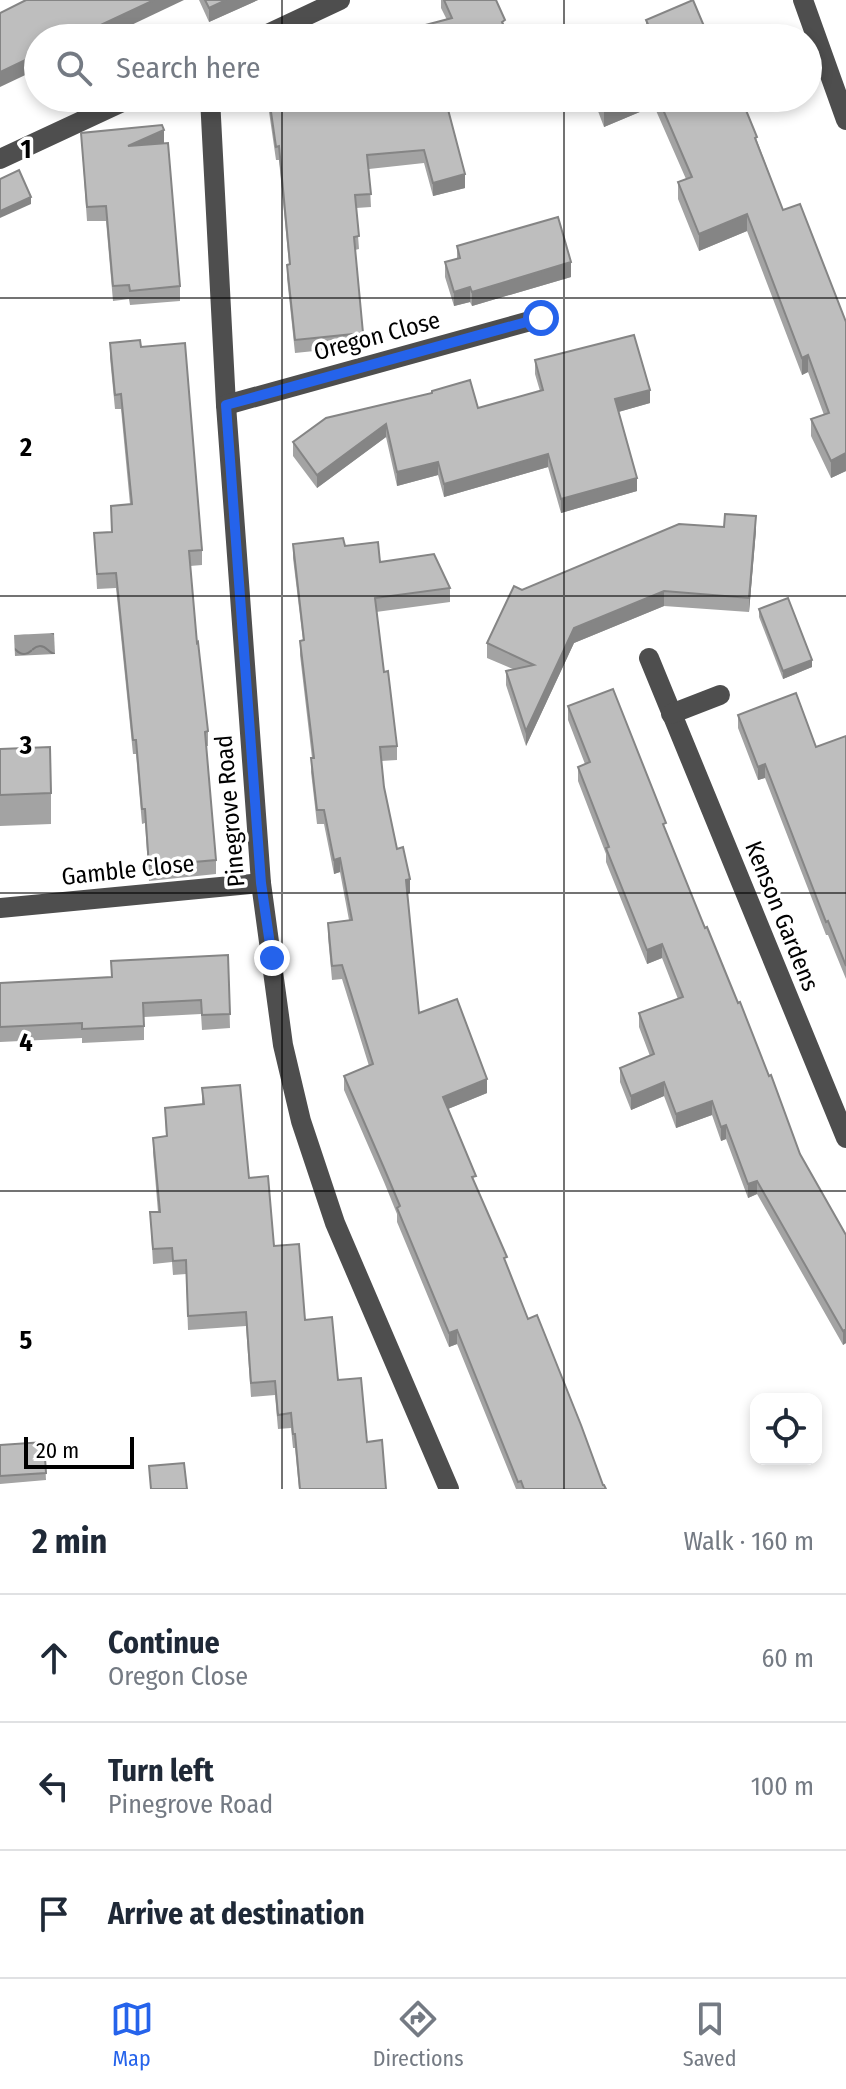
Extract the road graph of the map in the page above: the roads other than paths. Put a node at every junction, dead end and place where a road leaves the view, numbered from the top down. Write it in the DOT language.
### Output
graph roads {
  1 [pos="340,0"];
  2 [pos="803,0"];
  3 [pos="289,24"];
  4 [pos="812,24"];
  5 [pos="822,53"];
  6 [pos="101,112"];
  7 [pos="211,112"];
  8 [pos="846,120"];
  9 [pos="0,159"];
  10 [pos="541,318"];
  11 [pos="226,405"];
  12 [pos="649,658"];
  13 [pos="720,695"];
  14 [pos="671,714"];
  15 [pos="261,883"];
  16 [pos="0,908"];
  17 [pos="846,1138"];
  18 [pos="449,1489"];
  1 -- 3 [label="street"];
  2 -- 4 [label="street"];
  5 -- 8 [label="street"];
  6 -- 9 [label="street"];
  7 -- 11 [label="street, Pinegrove Road"];
  10 -- 11 [label="street, Oregon Close"];
  11 -- 15 [label="street, Pinegrove Road"];
  12 -- 14 [label="street, Kenson Gardens"];
  13 -- 14 [label="street"];
  14 -- 17 [label="street, Kenson Gardens"];
  15 -- 16 [label="street, Gamble Close"];
  15 -- 18 [label="street, Pinegrove Road"];
}
